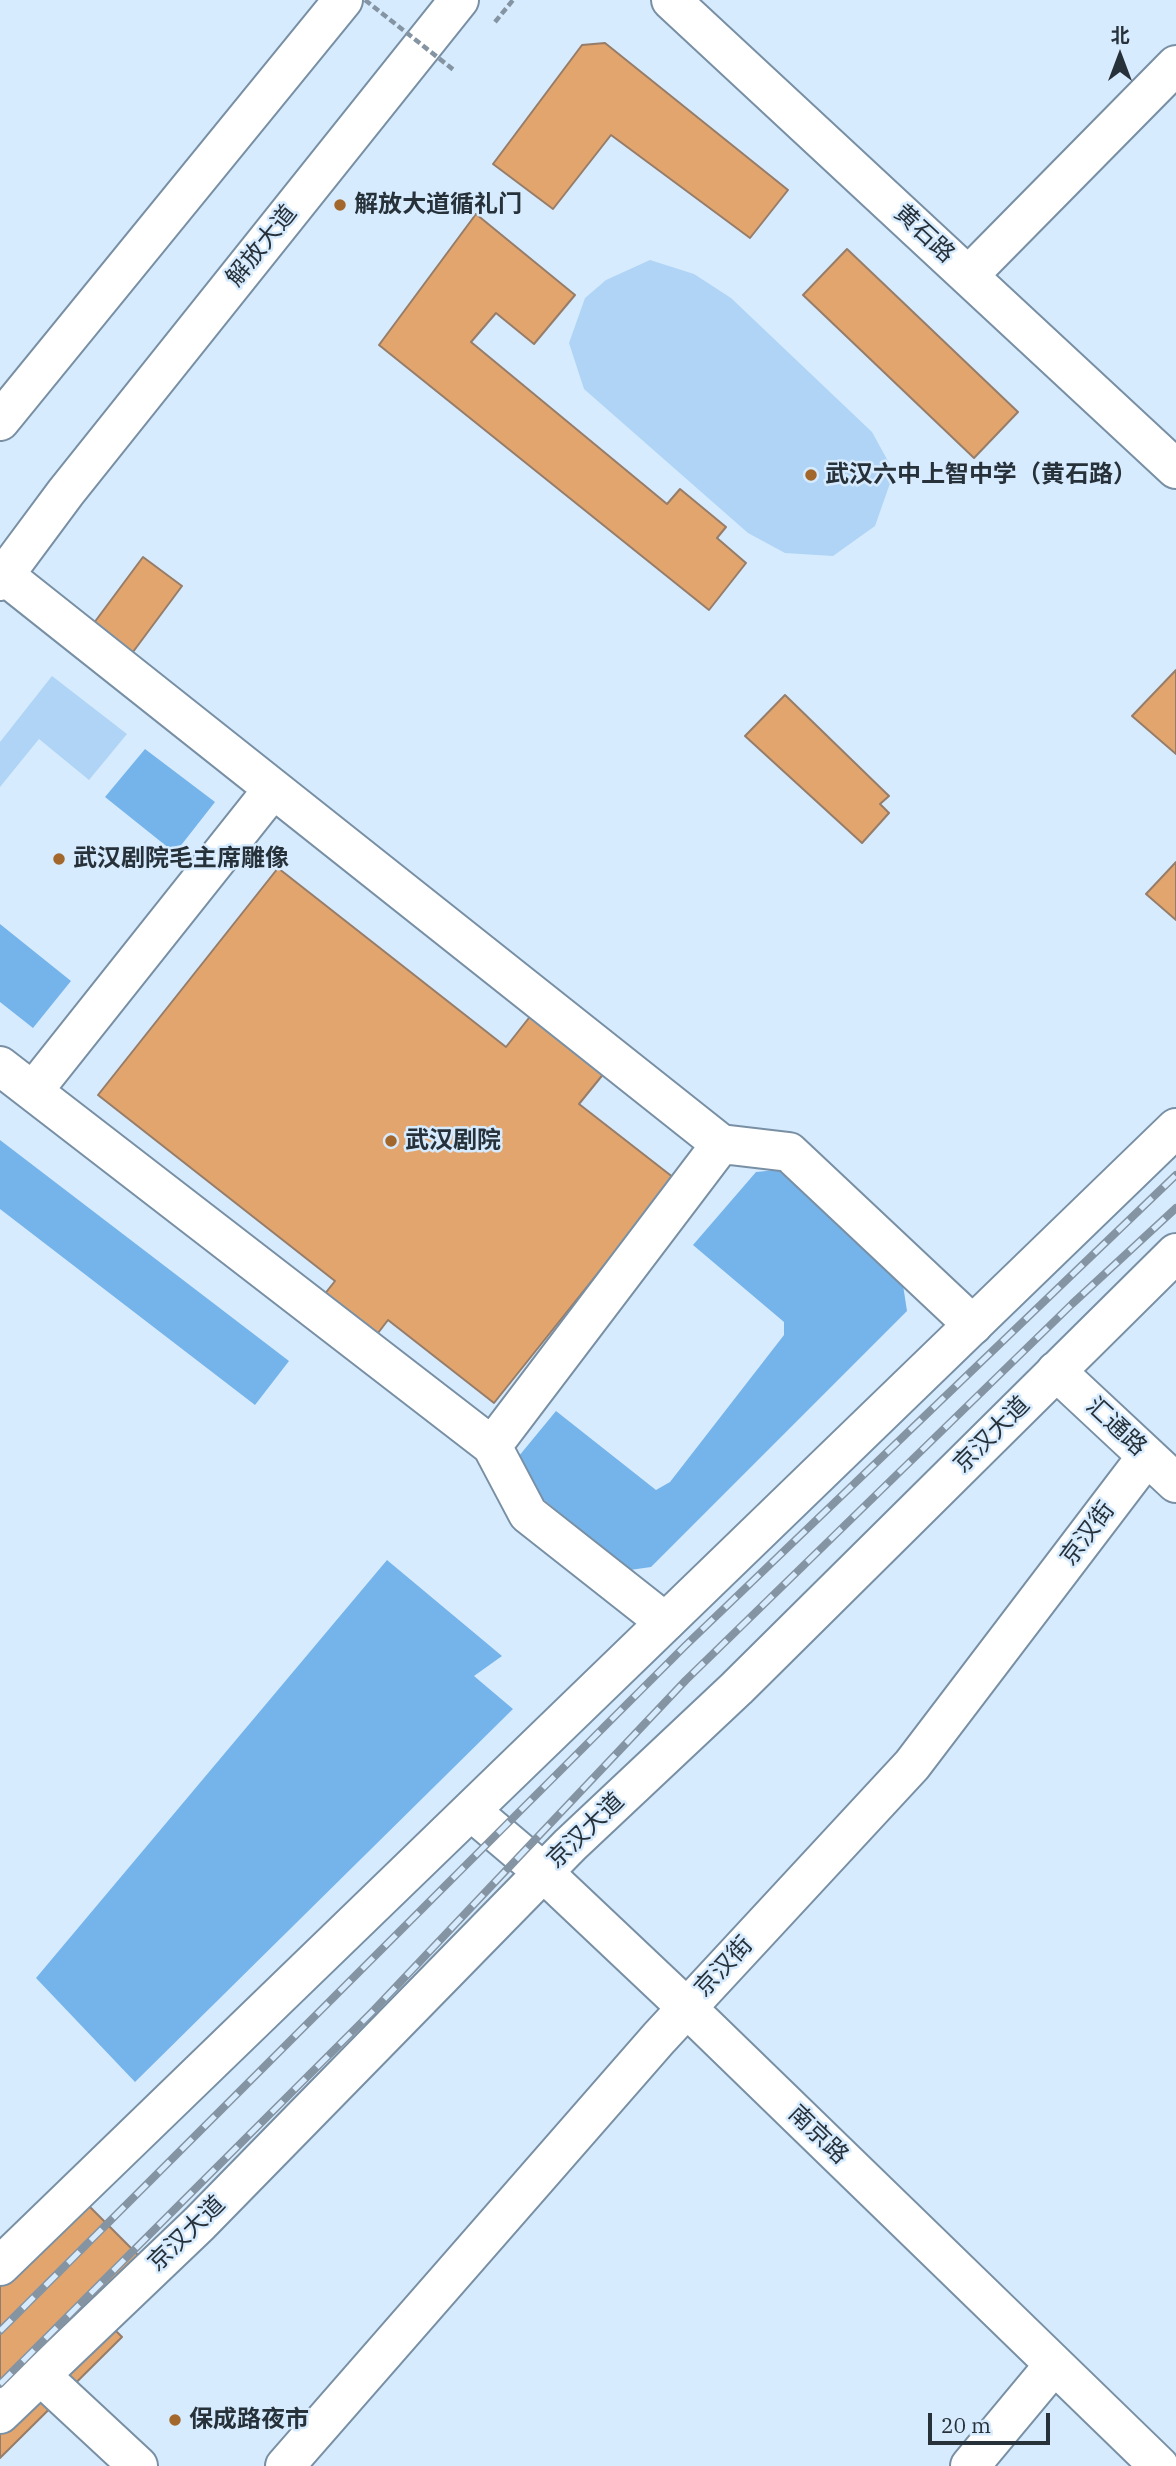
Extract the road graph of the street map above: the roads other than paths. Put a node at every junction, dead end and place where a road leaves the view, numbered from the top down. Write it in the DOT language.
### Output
graph roads {
  1 [pos="343,0"];
  2 [pos="459,0"];
  3 [pos="671,0"];
  4 [pos="1176,65"];
  5 [pos="968,276"];
  6 [pos="28,385"];
  7 [pos="0,415"];
  8 [pos="0,421"];
  9 [pos="1176,469"];
  10 [pos="1,575"];
  11 [pos="273,789"];
  12 [pos="0,1066"];
  13 [pos="33,1091"];
  14 [pos="1176,1128"];
  15 [pos="721,1144"];
  16 [pos="1176,1253"];
  17 [pos="972,1325"];
  18 [pos="1056,1371"];
  19 [pos="492,1446"];
  20 [pos="1147,1456"];
  21 [pos="1176,1483"];
  22 [pos="665,1622"];
  23 [pos="471,1811"];
  24 [pos="543,1872"];
  25 [pos="687,2008"];
  26 [pos="0,2266"];
  27 [pos="1055,2365"];
  28 [pos="39,2374"];
  29 [pos="0,2414"];
  30 [pos="138,2466"];
  31 [pos="285,2466"];
  32 [pos="970,2466"];
  33 [pos="1159,2466"];
  1 -- 6 [label="main road"];
  2 -- 10 [label="main road, 解放大道"];
  3 -- 5 [label="main road, 黄石路"];
  4 -- 5 [label="main road"];
  5 -- 9 [label="main road, 黄石路"];
  6 -- 7 [label="main road"];
  6 -- 8 [label="main road"];
  10 -- 11 [label="main road"];
  11 -- 13 [label="main road"];
  11 -- 15 [label="main road"];
  12 -- 13 [label="main road"];
  13 -- 19 [label="main road"];
  14 -- 17 [label="main road"];
  15 -- 17 [label="main road"];
  15 -- 19 [label="main road"];
  16 -- 18 [label="main road, 京汉大道"];
  17 -- 22 [label="main road"];
  18 -- 20 [label="main road, 汇通路"];
  18 -- 24 [label="main road, 京汉大道"];
  19 -- 22 [label="main road"];
  20 -- 21 [label="main road, 汇通路"];
  20 -- 25 [label="main road, 京汉街"];
  22 -- 23 [label="main road"];
  23 -- 24 [label="main road, 南京路"];
  23 -- 26 [label="main road"];
  24 -- 25 [label="main road, 南京路"];
  24 -- 28 [label="main road, 京汉大道"];
  25 -- 27 [label="main road, 南京路"];
  25 -- 31 [label="main road, 京汉街"];
  27 -- 32 [label="main road"];
  27 -- 33 [label="main road, 南京路"];
  28 -- 29 [label="main road, 京汉大道"];
  28 -- 30 [label="main road"];
}
